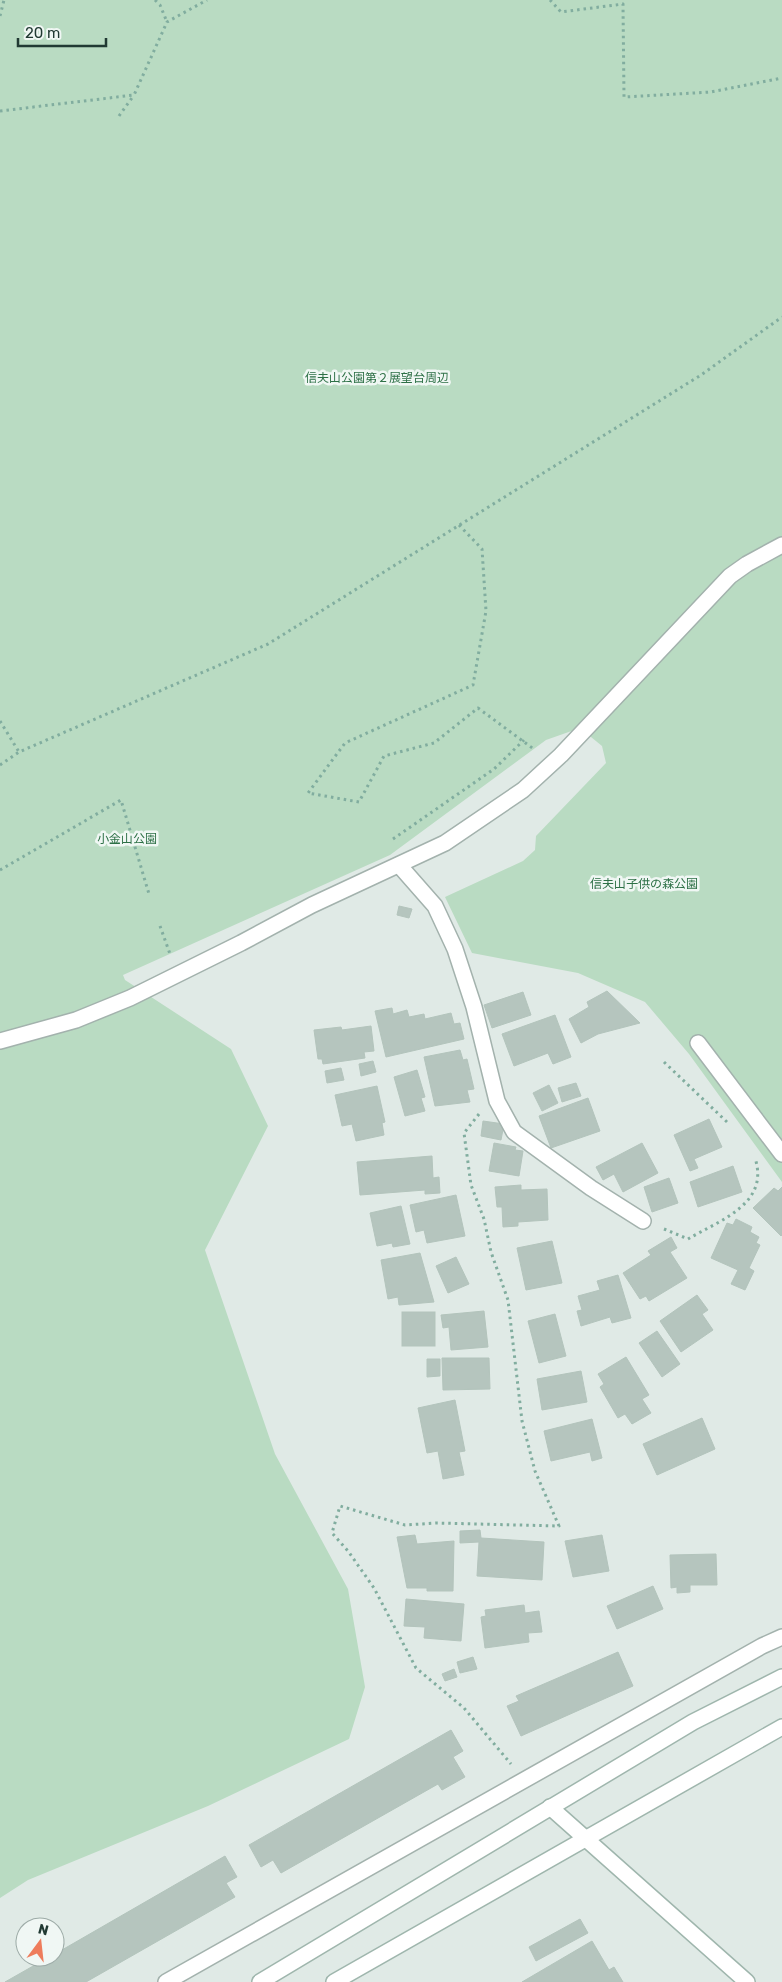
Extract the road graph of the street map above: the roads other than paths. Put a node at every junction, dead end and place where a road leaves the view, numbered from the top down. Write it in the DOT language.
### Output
graph roads {
  1 [pos="782,545"];
  2 [pos="399,865"];
  3 [pos="0,1041"];
  4 [pos="698,1044"];
  5 [pos="782,1154"];
  6 [pos="643,1221"];
  7 [pos="782,1637"];
  8 [pos="782,1677"];
  9 [pos="782,1727"];
  10 [pos="550,1807"];
  11 [pos="587,1840"];
  12 [pos="166,1982"];
  13 [pos="260,1982"];
  14 [pos="334,1982"];
  15 [pos="747,1982"];
  1 -- 2 [label="street"];
  2 -- 3 [label="street"];
  2 -- 6 [label="street"];
  4 -- 5 [label="street"];
  7 -- 12 [label="street"];
  8 -- 10 [label="street"];
  9 -- 11 [label="street"];
  10 -- 11 [label="street"];
  10 -- 13 [label="street"];
  11 -- 14 [label="street"];
  11 -- 15 [label="street"];
}
